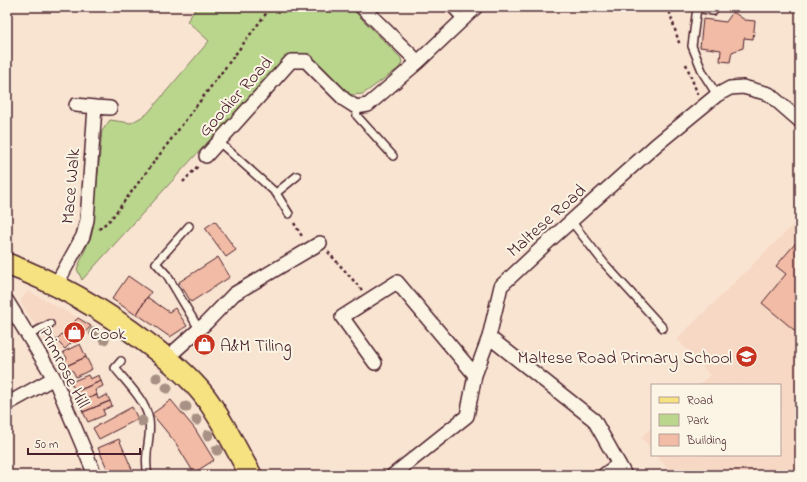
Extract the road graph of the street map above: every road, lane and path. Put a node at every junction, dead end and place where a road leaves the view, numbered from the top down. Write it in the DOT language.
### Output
graph roads {
  1 [pos="362,7"];
  2 [pos="450,7"];
  3 [pos="476,7"];
  4 [pos="269,8"];
  5 [pos="713,11"];
  6 [pos="462,20"];
  7 [pos="237,46"];
  8 [pos="240,49"];
  9 [pos="418,62"];
  10 [pos="717,95"];
  11 [pos="76,106"];
  12 [pos="356,107"];
  13 [pos="95,108"];
  14 [pos="110,108"];
  15 [pos="800,121"];
  16 [pos="218,142"];
  17 [pos="206,156"];
  18 [pos="392,156"];
  19 [pos="297,176"];
  20 [pos="183,182"];
  21 [pos="276,193"];
  22 [pos="289,214"];
  23 [pos="571,221"];
  24 [pos="189,226"];
  25 [pos="314,246"];
  26 [pos="78,248"];
  27 [pos="7,264"];
  28 [pos="56,285"];
  29 [pos="369,298"];
  30 [pos="8,305"];
  31 [pos="50,324"];
  32 [pos="663,328"];
  33 [pos="199,329"];
  34 [pos="29,335"];
  35 [pos="489,337"];
  36 [pos="167,358"];
  37 [pos="121,361"];
  38 [pos="375,363"];
  39 [pos="475,375"];
  40 [pos="54,378"];
  41 [pos="7,404"];
  42 [pos="622,469"];
  43 [pos="95,475"];
  44 [pos="148,475"];
  45 [pos="251,475"];
  46 [pos="393,475"];
  47 [pos="604,475"];
  1 -- 9 [label="street"];
  2 -- 6 [label="lane"];
  3 -- 6 [label="street"];
  4 -- 8 [label="path"];
  5 -- 10 [label="lane"];
  6 -- 9 [label="street"];
  7 -- 8 [label="path"];
  8 -- 26 [label="path"];
  9 -- 12 [label="street"];
  10 -- 15 [label="street, Maltese Road"];
  10 -- 23 [label="street, Maltese Road"];
  11 -- 13 [label="street"];
  12 -- 16 [label="street, Goodier Road"];
  12 -- 18 [label="lane"];
  13 -- 14 [label="street"];
  13 -- 26 [label="street, Mace Walk"];
  16 -- 17 [label="street, Goodier Road"];
  16 -- 21 [label="lane"];
  17 -- 20 [label="path"];
  19 -- 21 [label="lane"];
  21 -- 22 [label="lane"];
  22 -- 25 [label="path"];
  23 -- 32 [label="lane"];
  23 -- 35 [label="street, Maltese Road"];
  24 -- 33 [label="lane"];
  25 -- 29 [label="path"];
  25 -- 33 [label="street"];
  26 -- 28 [label="street, Mace Walk"];
  27 -- 28 [label="main road"];
  28 -- 36 [label="main road"];
  29 -- 38 [label="street"];
  29 -- 39 [label="street"];
  30 -- 34 [label="street, Primrose Hill"];
  31 -- 34 [label="lane"];
  33 -- 36 [label="street"];
  34 -- 40 [label="street, Primrose Hill"];
  35 -- 39 [label="street, Maltese Road"];
  35 -- 42 [label="street"];
  36 -- 45 [label="main road"];
  37 -- 44 [label="lane"];
  39 -- 46 [label="street, Maltese Road"];
  40 -- 41 [label="street"];
  40 -- 43 [label="street, Primrose Hill"];
  42 -- 47 [label="street"];
}
